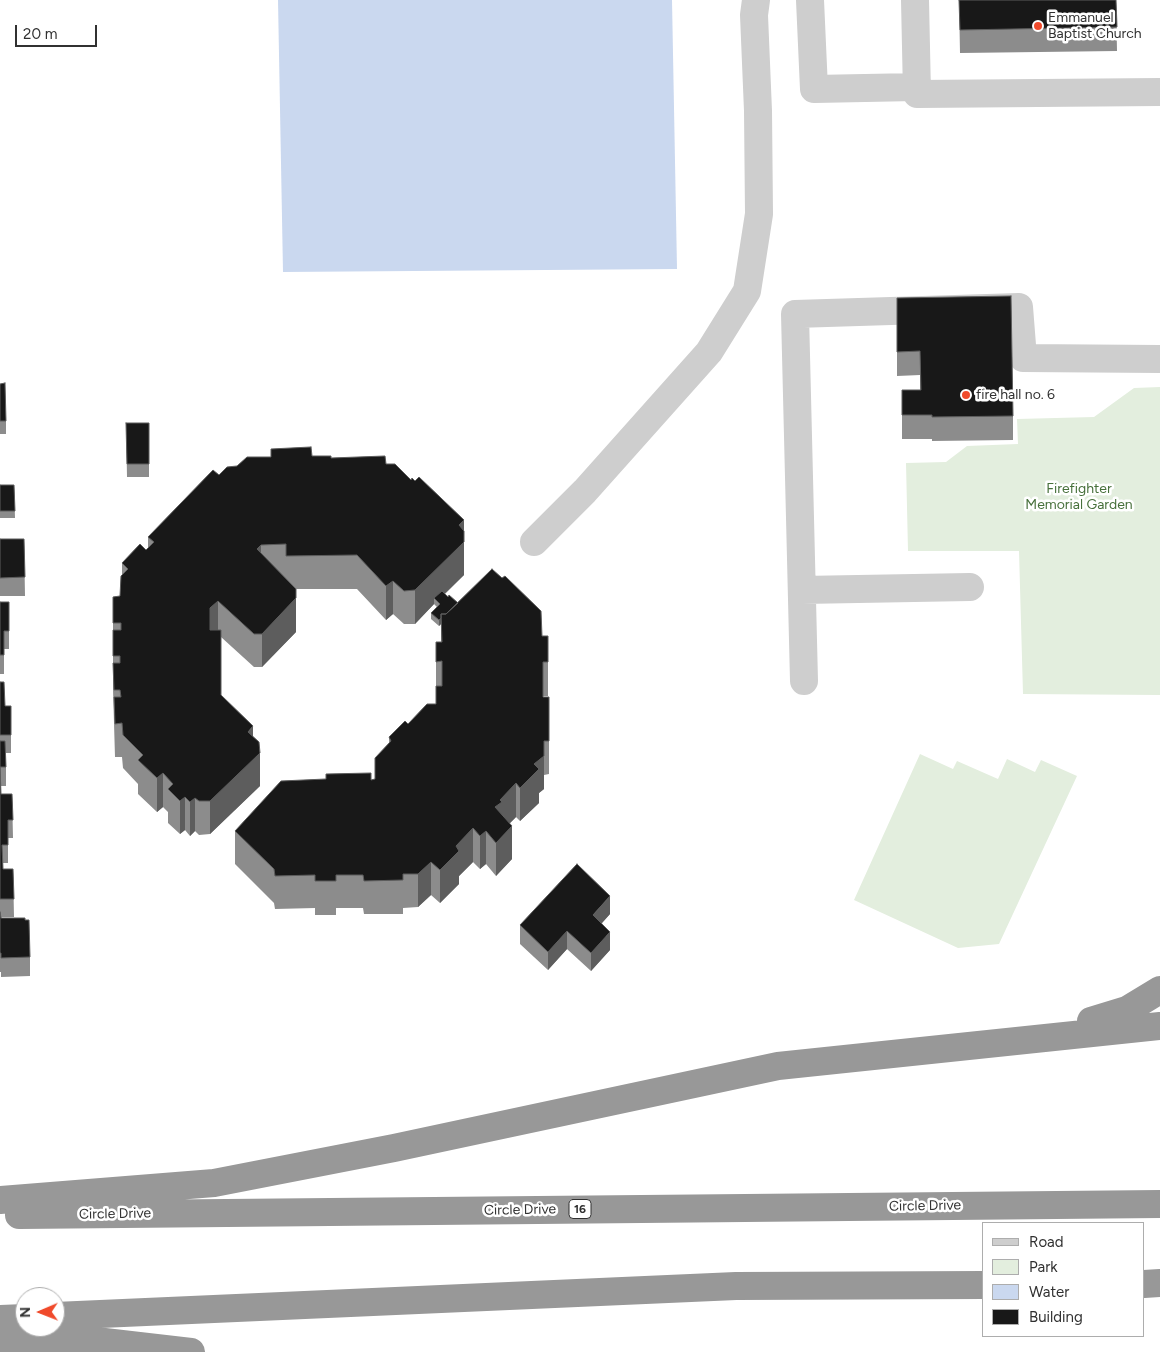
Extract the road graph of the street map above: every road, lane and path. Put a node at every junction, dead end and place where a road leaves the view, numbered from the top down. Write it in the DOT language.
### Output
graph roads {
  1 [pos="756,0"];
  2 [pos="810,0"];
  3 [pos="915,0"];
  4 [pos="916,87"];
  5 [pos="1160,92"];
  6 [pos="1160,359"];
  7 [pos="534,542"];
  8 [pos="970,587"];
  9 [pos="802,590"];
  10 [pos="804,681"];
  11 [pos="1160,990"];
  12 [pos="1160,1026"];
  13 [pos="1011,1043"];
  14 [pos="0,1200"];
  15 [pos="1160,1204"];
  16 [pos="0,1216"];
  17 [pos="982,1284"];
  18 [pos="1145,1284"];
  19 [pos="1160,1284"];
  20 [pos="65,1316"];
  21 [pos="15,1318"];
  22 [pos="0,1319"];
  23 [pos="0,1338"];
  24 [pos="191,1352"];
  1 -- 7 [label="lane"];
  2 -- 4 [label="lane"];
  3 -- 4 [label="lane"];
  4 -- 5 [label="lane"];
  6 -- 9 [label="lane"];
  8 -- 9 [label="lane"];
  9 -- 10 [label="lane"];
  11 -- 13 [label="highway"];
  12 -- 13 [label="highway"];
  13 -- 14 [label="highway"];
  15 -- 16 [label="highway, Circle Drive / 16"];
  17 -- 20 [label="highway"];
  18 -- 19 [label="highway"];
  21 -- 22 [label="highway"];
  23 -- 24 [label="highway"];
}
